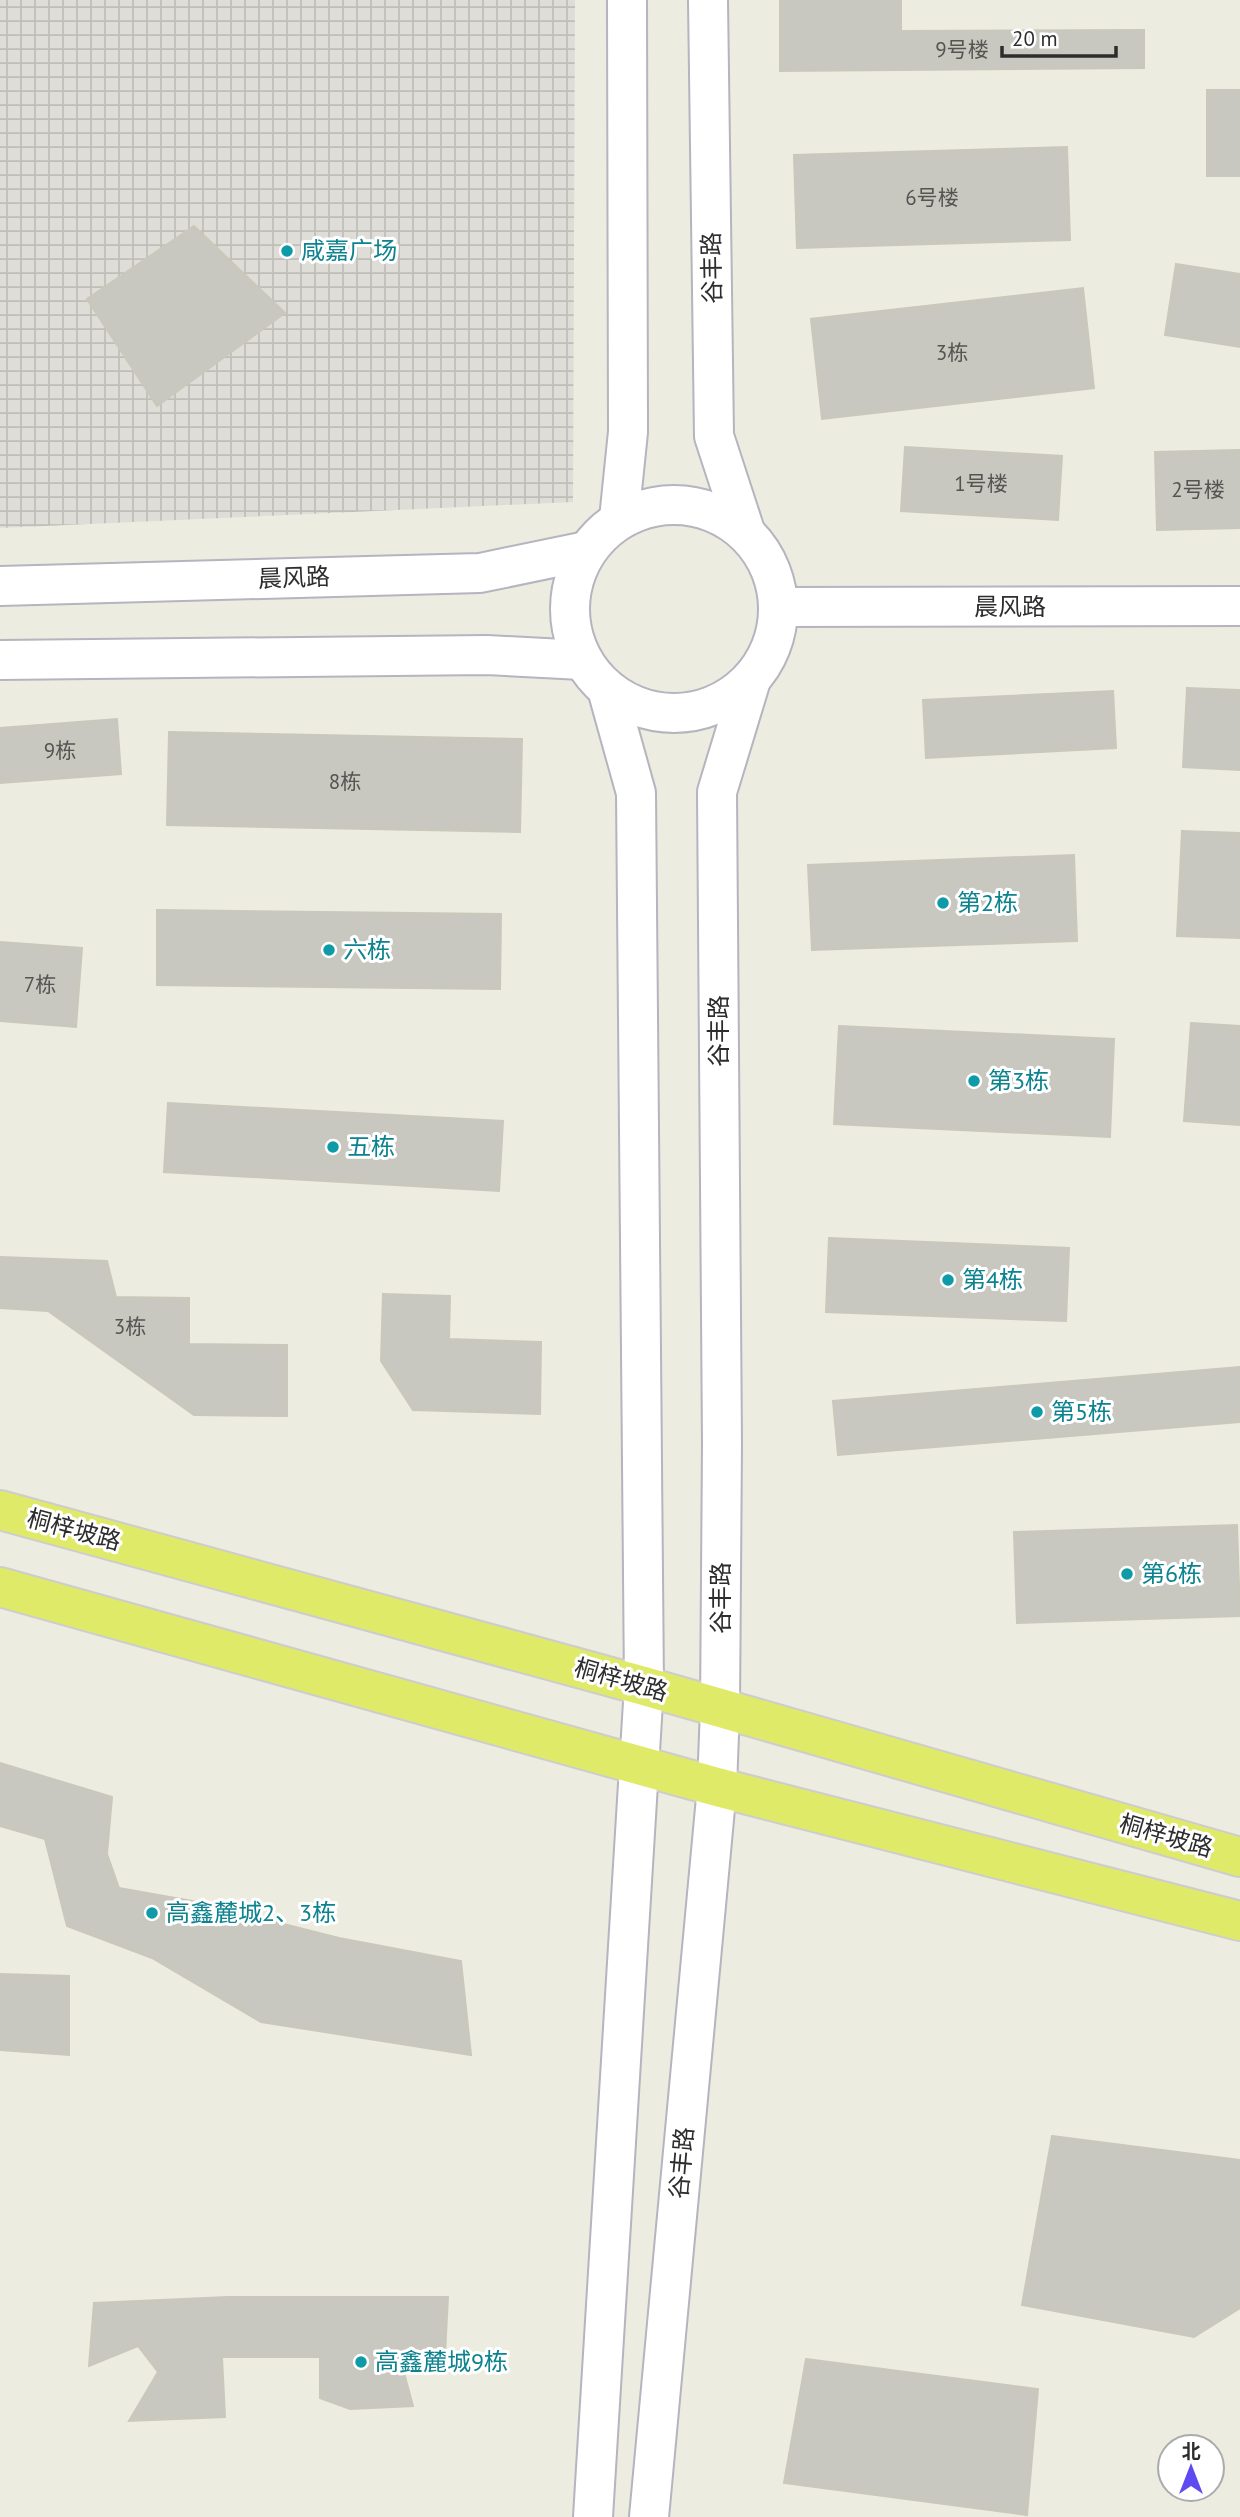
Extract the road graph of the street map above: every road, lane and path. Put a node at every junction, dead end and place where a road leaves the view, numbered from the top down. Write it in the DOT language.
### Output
graph roads {
  1 [pos="627,0"];
  2 [pos="708,0"];
  3 [pos="619,519"];
  4 [pos="745,531"];
  5 [pos="586,551"];
  6 [pos="0,586"];
  7 [pos="1240,606"];
  8 [pos="779,607"];
  9 [pos="0,660"];
  10 [pos="582,660"];
  11 [pos="751,680"];
  12 [pos="607,690"];
  13 [pos="0,1510"];
  14 [pos="0,1587"];
  15 [pos="644,1686"];
  16 [pos="720,1708"];
  17 [pos="638,1765"];
  18 [pos="717,1787"];
  19 [pos="1240,1857"];
  20 [pos="1240,1921"];
  21 [pos="593,2517"];
  22 [pos="649,2517"];
  1 -- 3 [label="street"];
  2 -- 4 [label="street, 谷丰路"];
  3 -- 4 [label="street"];
  3 -- 5 [label="street"];
  4 -- 8 [label="street"];
  5 -- 6 [label="street, 晨风路"];
  5 -- 10 [label="street"];
  7 -- 8 [label="street, 晨风路"];
  8 -- 11 [label="street"];
  9 -- 10 [label="street"];
  10 -- 12 [label="street"];
  11 -- 12 [label="street"];
  11 -- 16 [label="street, 谷丰路"];
  12 -- 15 [label="street"];
  13 -- 15 [label="main road, 桐梓坡路"];
  14 -- 17 [label="main road"];
  15 -- 16 [label="main road, 桐梓坡路"];
  15 -- 17 [label="street"];
  16 -- 18 [label="street, 谷丰路"];
  16 -- 19 [label="main road, 桐梓坡路"];
  17 -- 18 [label="main road"];
  17 -- 21 [label="street"];
  18 -- 20 [label="main road"];
  18 -- 22 [label="street, 谷丰路"];
}
